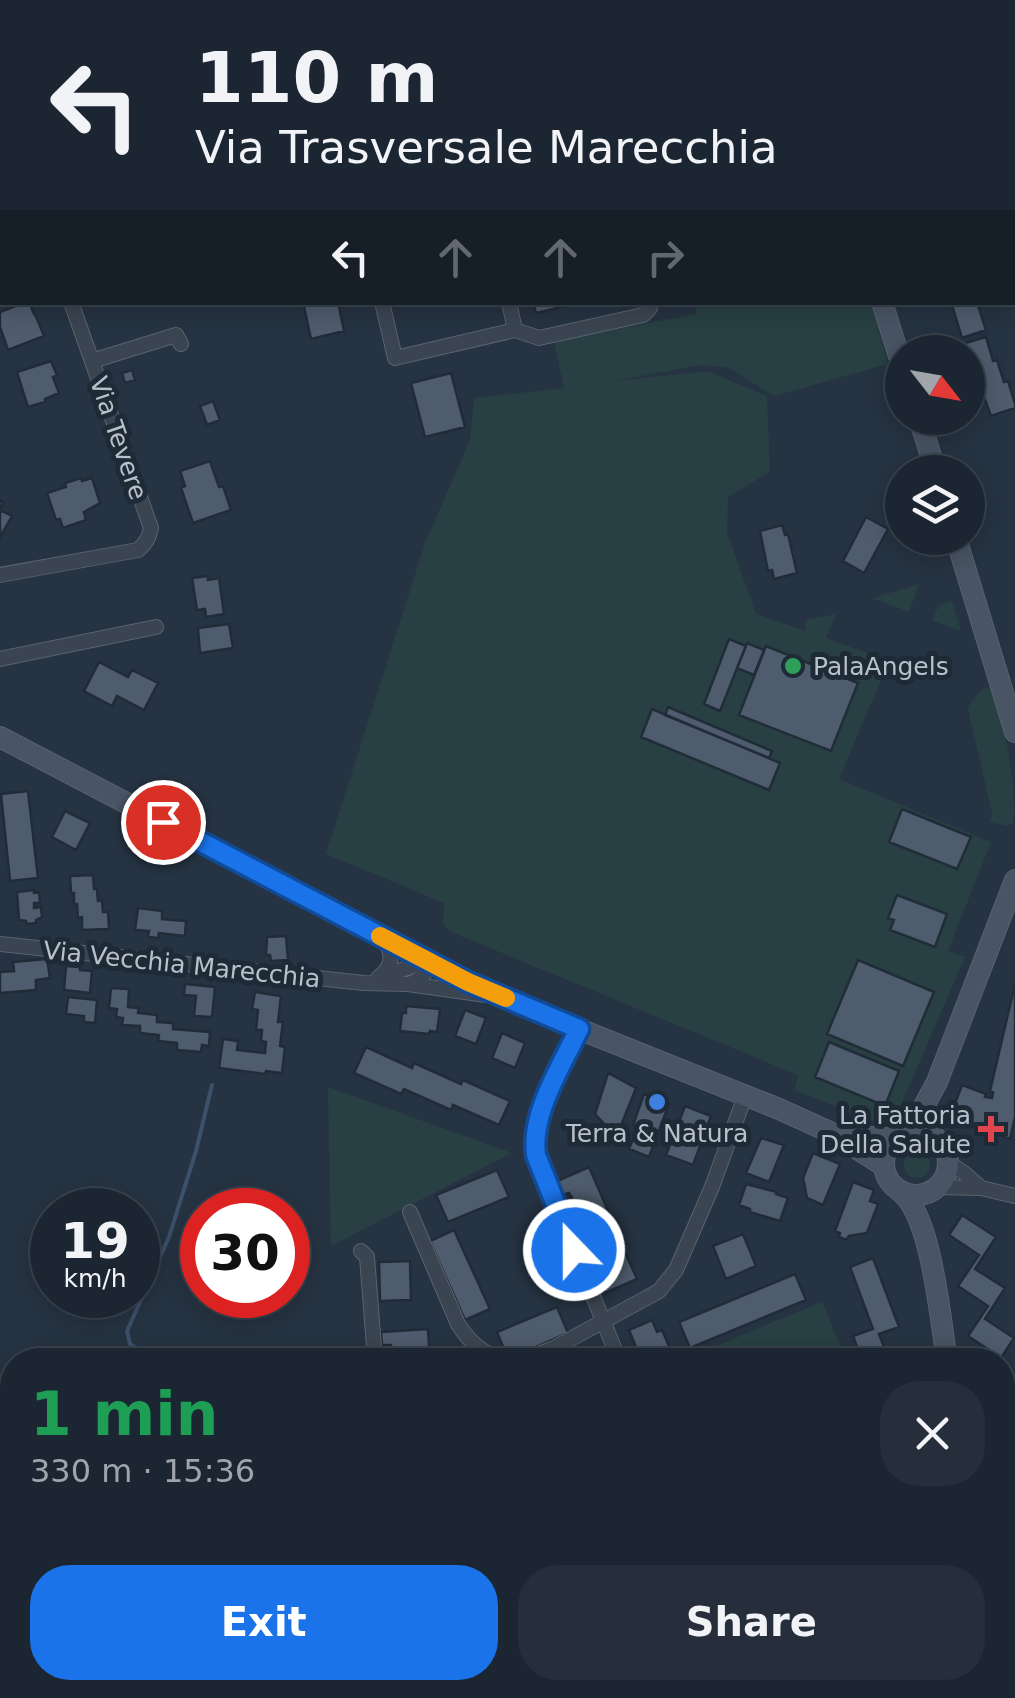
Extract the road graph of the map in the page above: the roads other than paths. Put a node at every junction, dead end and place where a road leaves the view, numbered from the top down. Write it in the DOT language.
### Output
graph roads {
  1 [pos="72,305"];
  2 [pos="383,305"];
  3 [pos="510,305"];
  4 [pos="649,305"];
  5 [pos="883,305"];
  6 [pos="518,332"];
  7 [pos="892,335"];
  8 [pos="178,340"];
  9 [pos="92,361"];
  10 [pos="961,555"];
  11 [pos="0,575"];
  12 [pos="156,626"];
  13 [pos="0,660"];
  14 [pos="1015,732"];
  15 [pos="0,738"];
  16 [pos="1015,880"];
  17 [pos="381,937"];
  18 [pos="0,944"];
  19 [pos="430,963"];
  20 [pos="371,980"];
  21 [pos="408,984"];
  22 [pos="505,998"];
  23 [pos="579,1029"];
  24 [pos="937,1082"];
  25 [pos="745,1096"];
  26 [pos="832,1134"];
  27 [pos="902,1135"];
  28 [pos="937,1139"];
  29 [pos="948,1162"];
  30 [pos="884,1166"];
  31 [pos="980,1188"];
  32 [pos="933,1190"];
  33 [pos="900,1191"];
  34 [pos="1015,1196"];
  35 [pos="410,1212"];
  36 [pos="928,1248"];
  37 [pos="361,1250"];
  38 [pos="603,1323"];
  39 [pos="374,1348"];
  40 [pos="479,1348"];
  41 [pos="564,1348"];
  42 [pos="614,1348"];
  43 [pos="945,1348"];
  1 -- 9 [label="street, Via Tevere"];
  2 -- 6 [label="street"];
  3 -- 6 [label="street"];
  4 -- 6 [label="street"];
  5 -- 7 [label="street"];
  8 -- 9 [label="street, Via Tevere"];
  9 -- 11 [label="street, Via Tevere"];
  10 -- 14 [label="street"];
  12 -- 13 [label="street"];
  15 -- 17 [label="street"];
  16 -- 24 [label="street"];
  17 -- 19 [label="street"];
  17 -- 20 [label="street"];
  18 -- 20 [label="street, Via Vecchia Marecchia"];
  19 -- 20 [label="street, Via Vecchia Marecchia"];
  19 -- 21 [label="street"];
  19 -- 22 [label="street"];
  20 -- 21 [label="street, Via Vecchia Marecchia"];
  21 -- 22 [label="street, Via Vecchia Marecchia"];
  22 -- 23 [label="street"];
  23 -- 25 [label="street"];
  23 -- 38 [label="street"];
  24 -- 27 [label="street"];
  24 -- 28 [label="street"];
  25 -- 26 [label="street"];
  25 -- 38 [label="street"];
  26 -- 27 [label="street"];
  26 -- 30 [label="street"];
  27 -- 28 [label="street"];
  27 -- 30 [label="street"];
  28 -- 29 [label="street"];
  29 -- 31 [label="street"];
  29 -- 32 [label="street"];
  30 -- 33 [label="street"];
  31 -- 32 [label="street"];
  31 -- 34 [label="street"];
  32 -- 33 [label="street"];
  32 -- 36 [label="street"];
  33 -- 36 [label="street"];
  35 -- 40 [label="street"];
  36 -- 43 [label="street"];
  37 -- 39 [label="street"];
  38 -- 41 [label="street"];
  38 -- 42 [label="street"];
}
